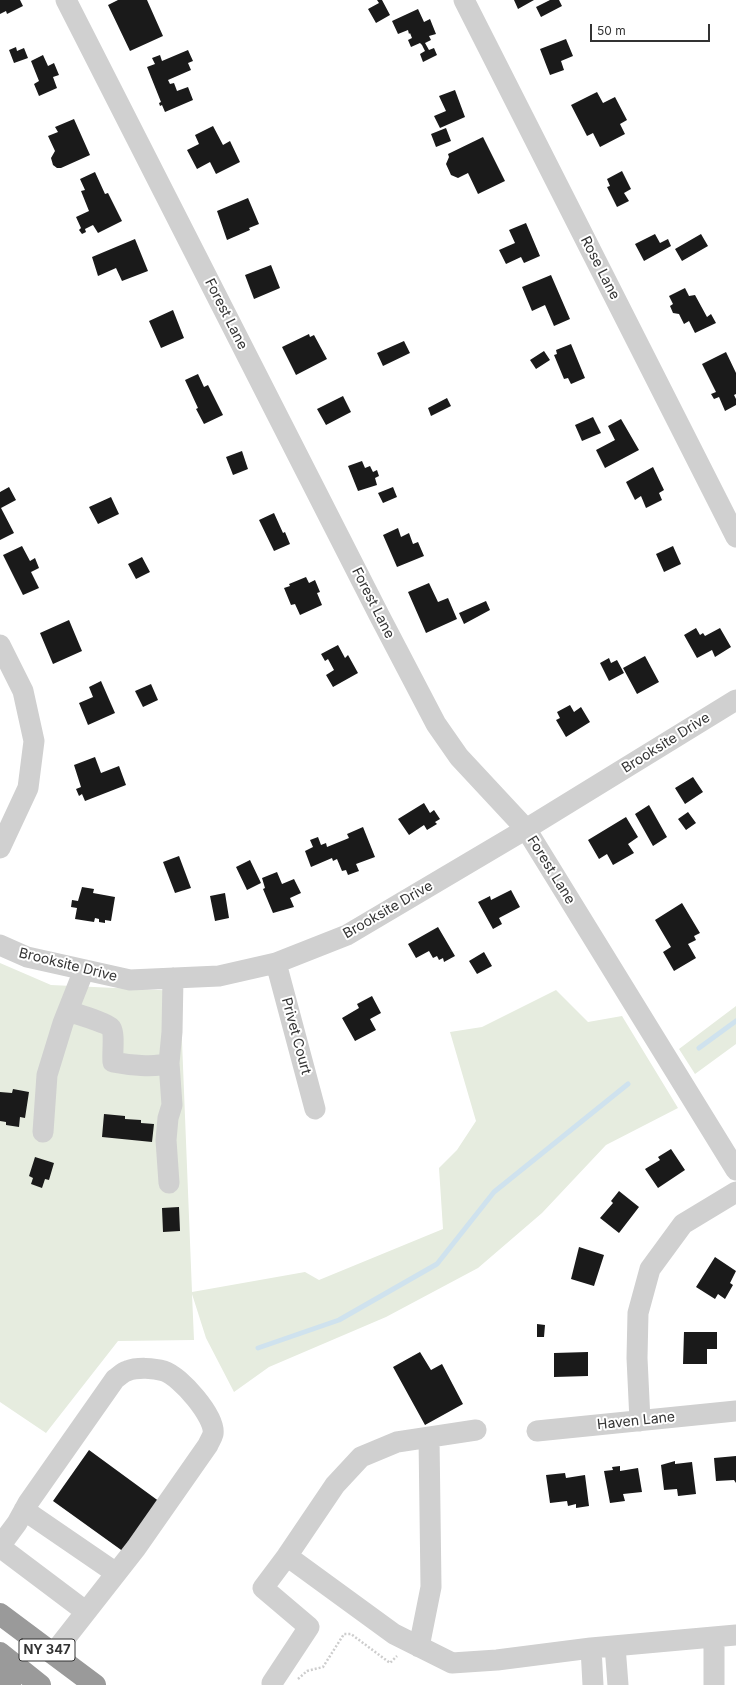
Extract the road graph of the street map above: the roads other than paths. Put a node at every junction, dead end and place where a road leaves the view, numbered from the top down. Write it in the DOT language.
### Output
graph roads {
  1 [pos="66,0"];
  2 [pos="464,0"];
  3 [pos="736,537"];
  4 [pos="0,645"];
  5 [pos="736,700"];
  6 [pos="526,829"];
  7 [pos="0,848"];
  8 [pos="0,945"];
  9 [pos="276,963"];
  10 [pos="84,970"];
  11 [pos="173,978"];
  12 [pos="68,1011"];
  13 [pos="169,1063"];
  14 [pos="315,1109"];
  15 [pos="44,1132"];
  16 [pos="736,1170"];
  17 [pos="169,1183"];
  18 [pos="736,1192"];
  19 [pos="736,1410"];
  20 [pos="640,1421"];
  21 [pos="476,1430"];
  22 [pos="537,1431"];
  23 [pos="429,1437"];
  24 [pos="24,1510"];
  25 [pos="0,1547"];
  26 [pos="287,1556"];
  27 [pos="116,1573"];
  28 [pos="85,1611"];
  29 [pos="0,1614"];
  30 [pos="736,1636"];
  31 [pos="714,1637"];
  32 [pos="413,1644"];
  33 [pos="615,1646"];
  34 [pos="591,1648"];
  35 [pos="0,1652"];
  36 [pos="52,1654"];
  37 [pos="0,1662"];
  38 [pos="272,1683"];
  39 [pos="10,1685"];
  40 [pos="40,1685"];
  41 [pos="95,1685"];
  42 [pos="593,1685"];
  43 [pos="618,1685"];
  44 [pos="714,1685"];
  1 -- 6 [label="street, Forest Lane"];
  2 -- 3 [label="street, Rose Lane"];
  4 -- 7 [label="street"];
  5 -- 6 [label="street, Brooksite Drive"];
  6 -- 9 [label="street, Brooksite Drive"];
  6 -- 16 [label="street, Forest Lane"];
  8 -- 10 [label="street, Brooksite Drive"];
  9 -- 11 [label="street, Brooksite Drive"];
  9 -- 14 [label="street, Privet Court"];
  10 -- 11 [label="street, Brooksite Drive"];
  10 -- 12 [label="street"];
  11 -- 13 [label="street"];
  12 -- 13 [label="street"];
  12 -- 15 [label="street"];
  13 -- 17 [label="street"];
  18 -- 20 [label="street"];
  19 -- 20 [label="street, Haven Lane"];
  20 -- 22 [label="street, Haven Lane"];
  21 -- 23 [label="street"];
  23 -- 26 [label="street"];
  23 -- 32 [label="street"];
  24 -- 25 [label="street"];
  24 -- 27 [label="street"];
  24 -- 27 [label="street"];
  25 -- 28 [label="street"];
  26 -- 32 [label="street"];
  26 -- 38 [label="street"];
  27 -- 28 [label="street"];
  28 -- 36 [label="street"];
  29 -- 36 [label="highway, NY 347"];
  30 -- 31 [label="street"];
  31 -- 33 [label="street"];
  31 -- 44 [label="street"];
  32 -- 34 [label="street"];
  33 -- 34 [label="street"];
  33 -- 43 [label="street"];
  34 -- 42 [label="street"];
  35 -- 40 [label="highway, NY 347"];
  36 -- 41 [label="highway, NY 347"];
  37 -- 39 [label="highway"];
}
